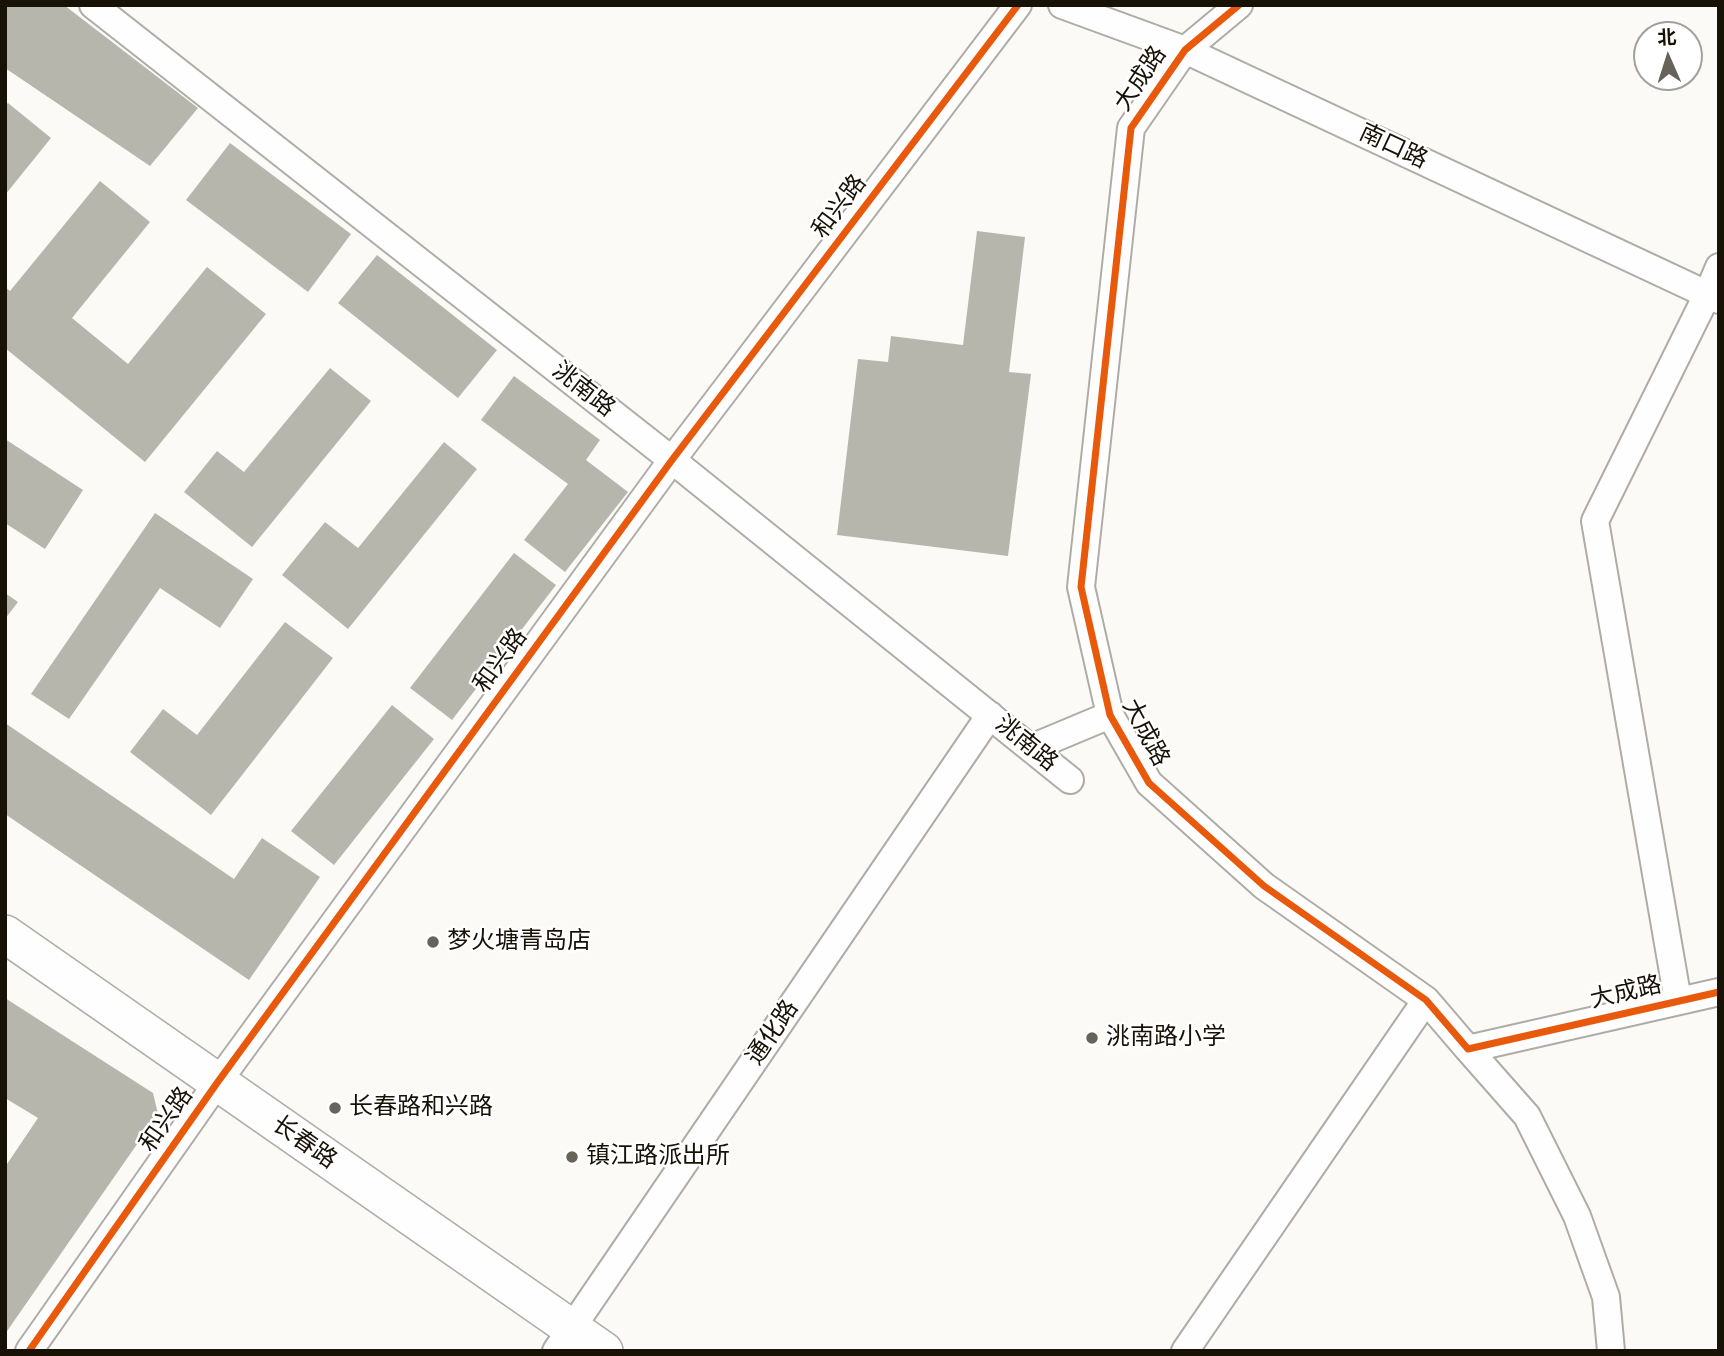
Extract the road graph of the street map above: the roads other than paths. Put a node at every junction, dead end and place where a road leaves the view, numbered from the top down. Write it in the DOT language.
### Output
graph roads {
  1 [pos="93,5"];
  2 [pos="1018,5"];
  3 [pos="1062,5"];
  4 [pos="1239,5"];
  5 [pos="1185,50"];
  6 [pos="1719,267"];
  7 [pos="1713,297"];
  8 [pos="672,460"];
  9 [pos="990,715"];
  10 [pos="1110,715"];
  11 [pos="1031,748"];
  12 [pos="1070,780"];
  13 [pos="5,934"];
  14 [pos="1719,992"];
  15 [pos="1426,1000"];
  16 [pos="1678,1001"];
  17 [pos="1468,1049"];
  18 [pos="216,1083"];
  19 [pos="564,1340"];
  20 [pos="29,1351"];
  21 [pos="604,1351"];
  22 [pos="1185,1351"];
  23 [pos="1611,1351"];
  1 -- 8 [label="street, 洮南路"];
  2 -- 8 [label="street, 和兴路"];
  3 -- 5 [label="street, 南口路"];
  4 -- 5 [label="street, 大成路"];
  5 -- 7 [label="street, 南口路"];
  5 -- 10 [label="street, 大成路"];
  6 -- 7 [label="street"];
  7 -- 16 [label="street"];
  8 -- 9 [label="street, 洮南路"];
  8 -- 18 [label="street, 和兴路"];
  9 -- 11 [label="street, 洮南路"];
  9 -- 19 [label="street, 通化路"];
  10 -- 11 [label="street"];
  10 -- 15 [label="street, 大成路"];
  11 -- 12 [label="street, 洮南路"];
  13 -- 18 [label="main road, 长春路"];
  14 -- 16 [label="street, 大成路"];
  15 -- 17 [label="street, 大成路"];
  15 -- 22 [label="street"];
  16 -- 17 [label="street, 大成路"];
  17 -- 23 [label="street"];
  18 -- 19 [label="main road, 长春路"];
  18 -- 20 [label="street, 和兴路"];
  19 -- 21 [label="main road, 长春路"];
}
